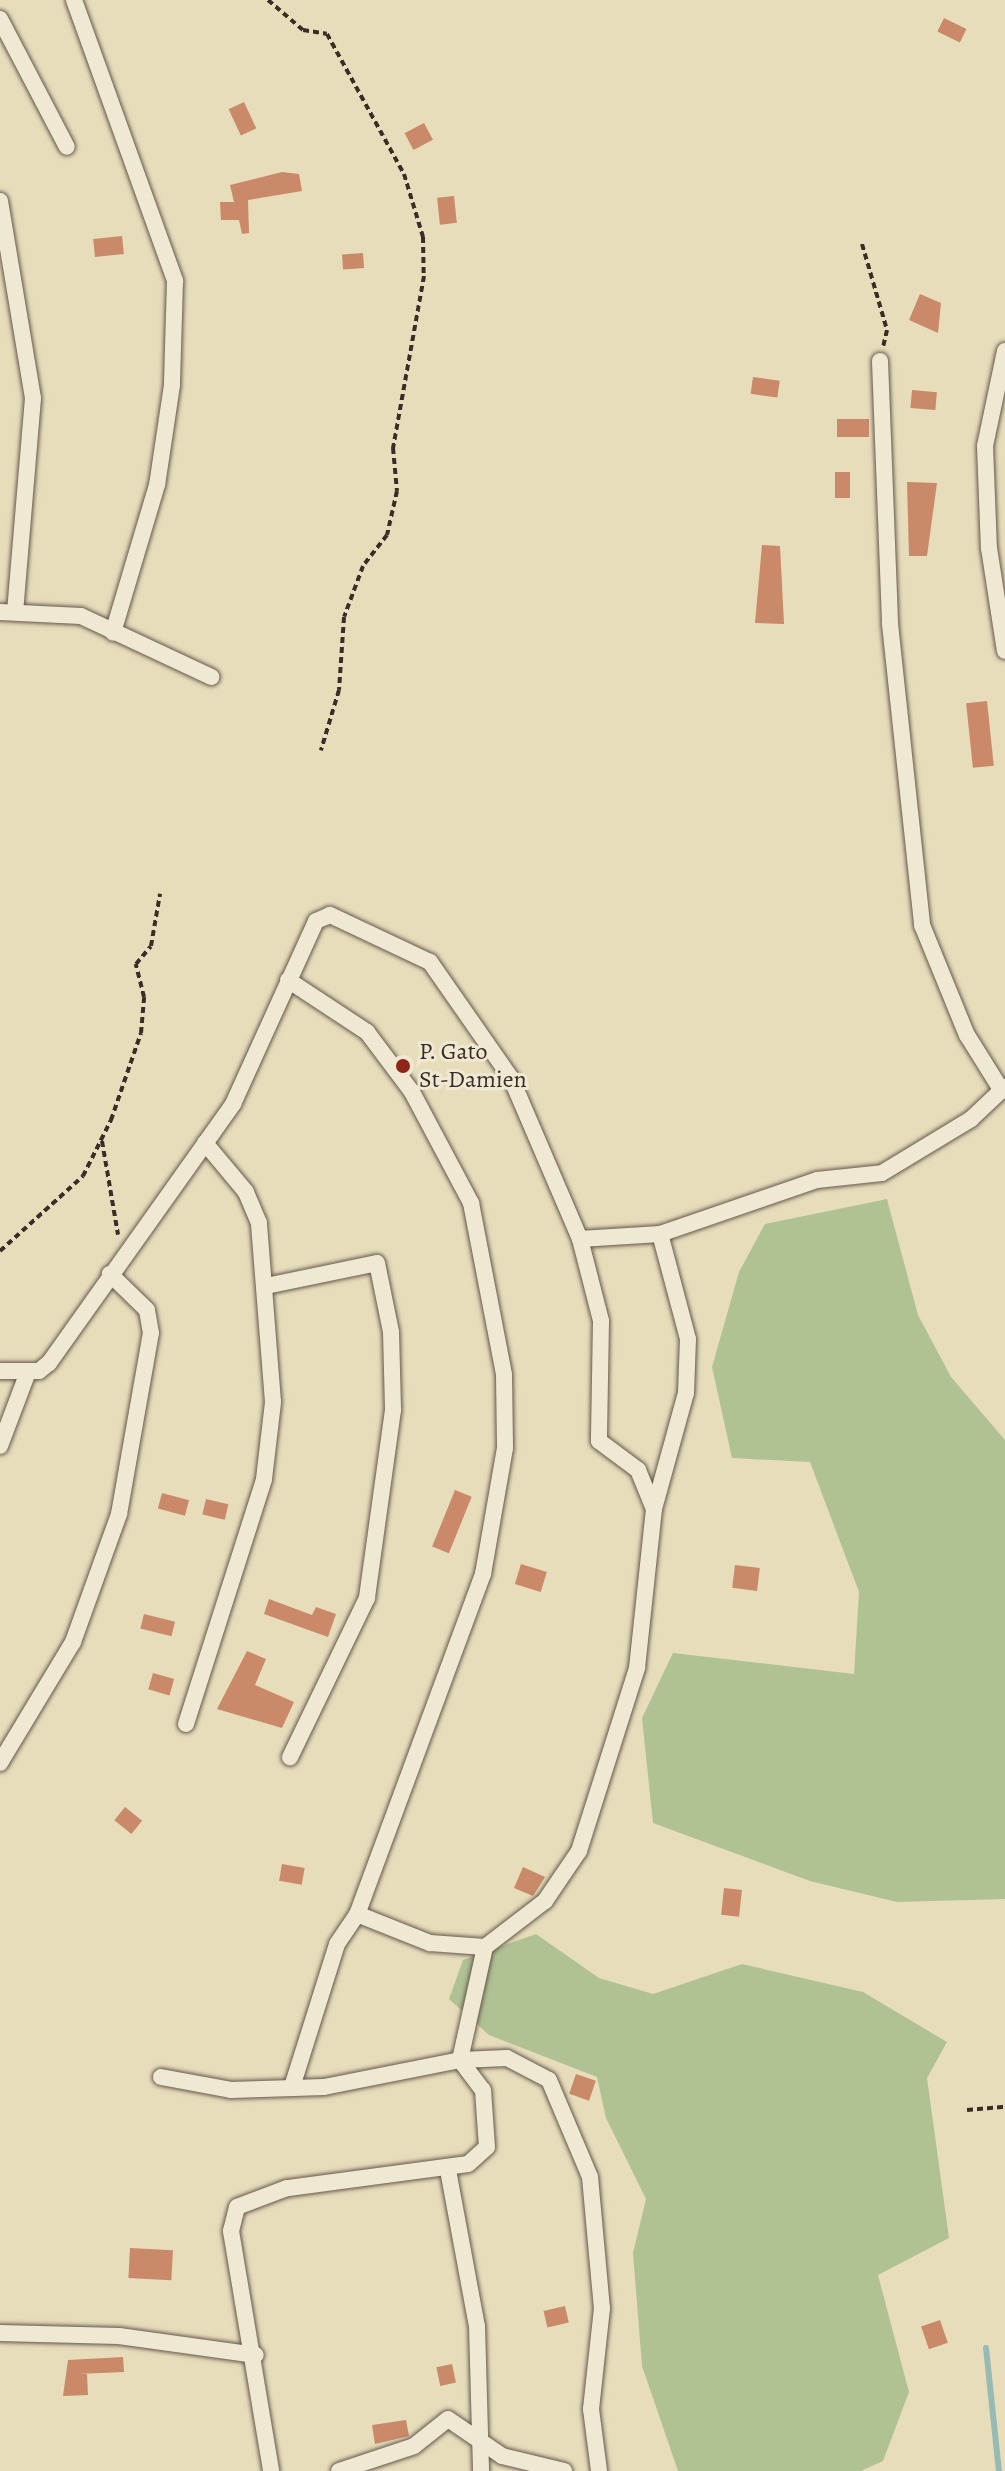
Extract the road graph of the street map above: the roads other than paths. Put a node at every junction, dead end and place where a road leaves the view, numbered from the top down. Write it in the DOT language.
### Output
graph roads {
  1 [pos="74,0"];
  2 [pos="0,19"];
  3 [pos="67,147"];
  4 [pos="0,201"];
  5 [pos="1005,351"];
  6 [pos="880,361"];
  7 [pos="8,612"];
  8 [pos="113,633"];
  9 [pos="1005,651"];
  10 [pos="211,677"];
  11 [pos="288,980"];
  12 [pos="1003,1089"];
  13 [pos="205,1143"];
  14 [pos="660,1234"];
  15 [pos="580,1239"];
  16 [pos="114,1268"];
  17 [pos="266,1286"];
  18 [pos="0,1371"];
  19 [pos="28,1372"];
  20 [pos="0,1446"];
  21 [pos="654,1509"];
  22 [pos="186,1724"];
  23 [pos="290,1757"];
  24 [pos="0,1763"];
  25 [pos="357,1914"];
  26 [pos="485,1947"];
  27 [pos="460,2060"];
  28 [pos="161,2077"];
  29 [pos="292,2087"];
  30 [pos="448,2170"];
  31 [pos="0,2333"];
  32 [pos="256,2355"];
  33 [pos="482,2446"];
  34 [pos="362,2467"];
  35 [pos="271,2471"];
  36 [pos="339,2471"];
  37 [pos="481,2471"];
  38 [pos="564,2471"];
  39 [pos="599,2471"];
  1 -- 8 [label="street"];
  2 -- 3 [label="street"];
  4 -- 7 [label="street"];
  5 -- 9 [label="street"];
  6 -- 12 [label="street"];
  7 -- 8 [label="street"];
  8 -- 10 [label="street"];
  11 -- 13 [label="street"];
  11 -- 15 [label="street"];
  11 -- 25 [label="street"];
  12 -- 14 [label="street"];
  13 -- 16 [label="street"];
  13 -- 17 [label="street"];
  14 -- 15 [label="street"];
  14 -- 21 [label="street"];
  15 -- 21 [label="street"];
  16 -- 19 [label="street"];
  16 -- 24 [label="street"];
  17 -- 22 [label="street"];
  17 -- 23 [label="street"];
  18 -- 19 [label="street"];
  19 -- 20 [label="street"];
  21 -- 26 [label="street"];
  25 -- 26 [label="street"];
  25 -- 29 [label="street"];
  26 -- 27 [label="street"];
  27 -- 29 [label="street"];
  27 -- 30 [label="street"];
  27 -- 39 [label="street"];
  28 -- 29 [label="street"];
  30 -- 32 [label="street"];
  30 -- 33 [label="street"];
  31 -- 32 [label="street"];
  32 -- 35 [label="street"];
  33 -- 34 [label="street"];
  33 -- 37 [label="street"];
  33 -- 38 [label="street"];
  34 -- 36 [label="street"];
}
